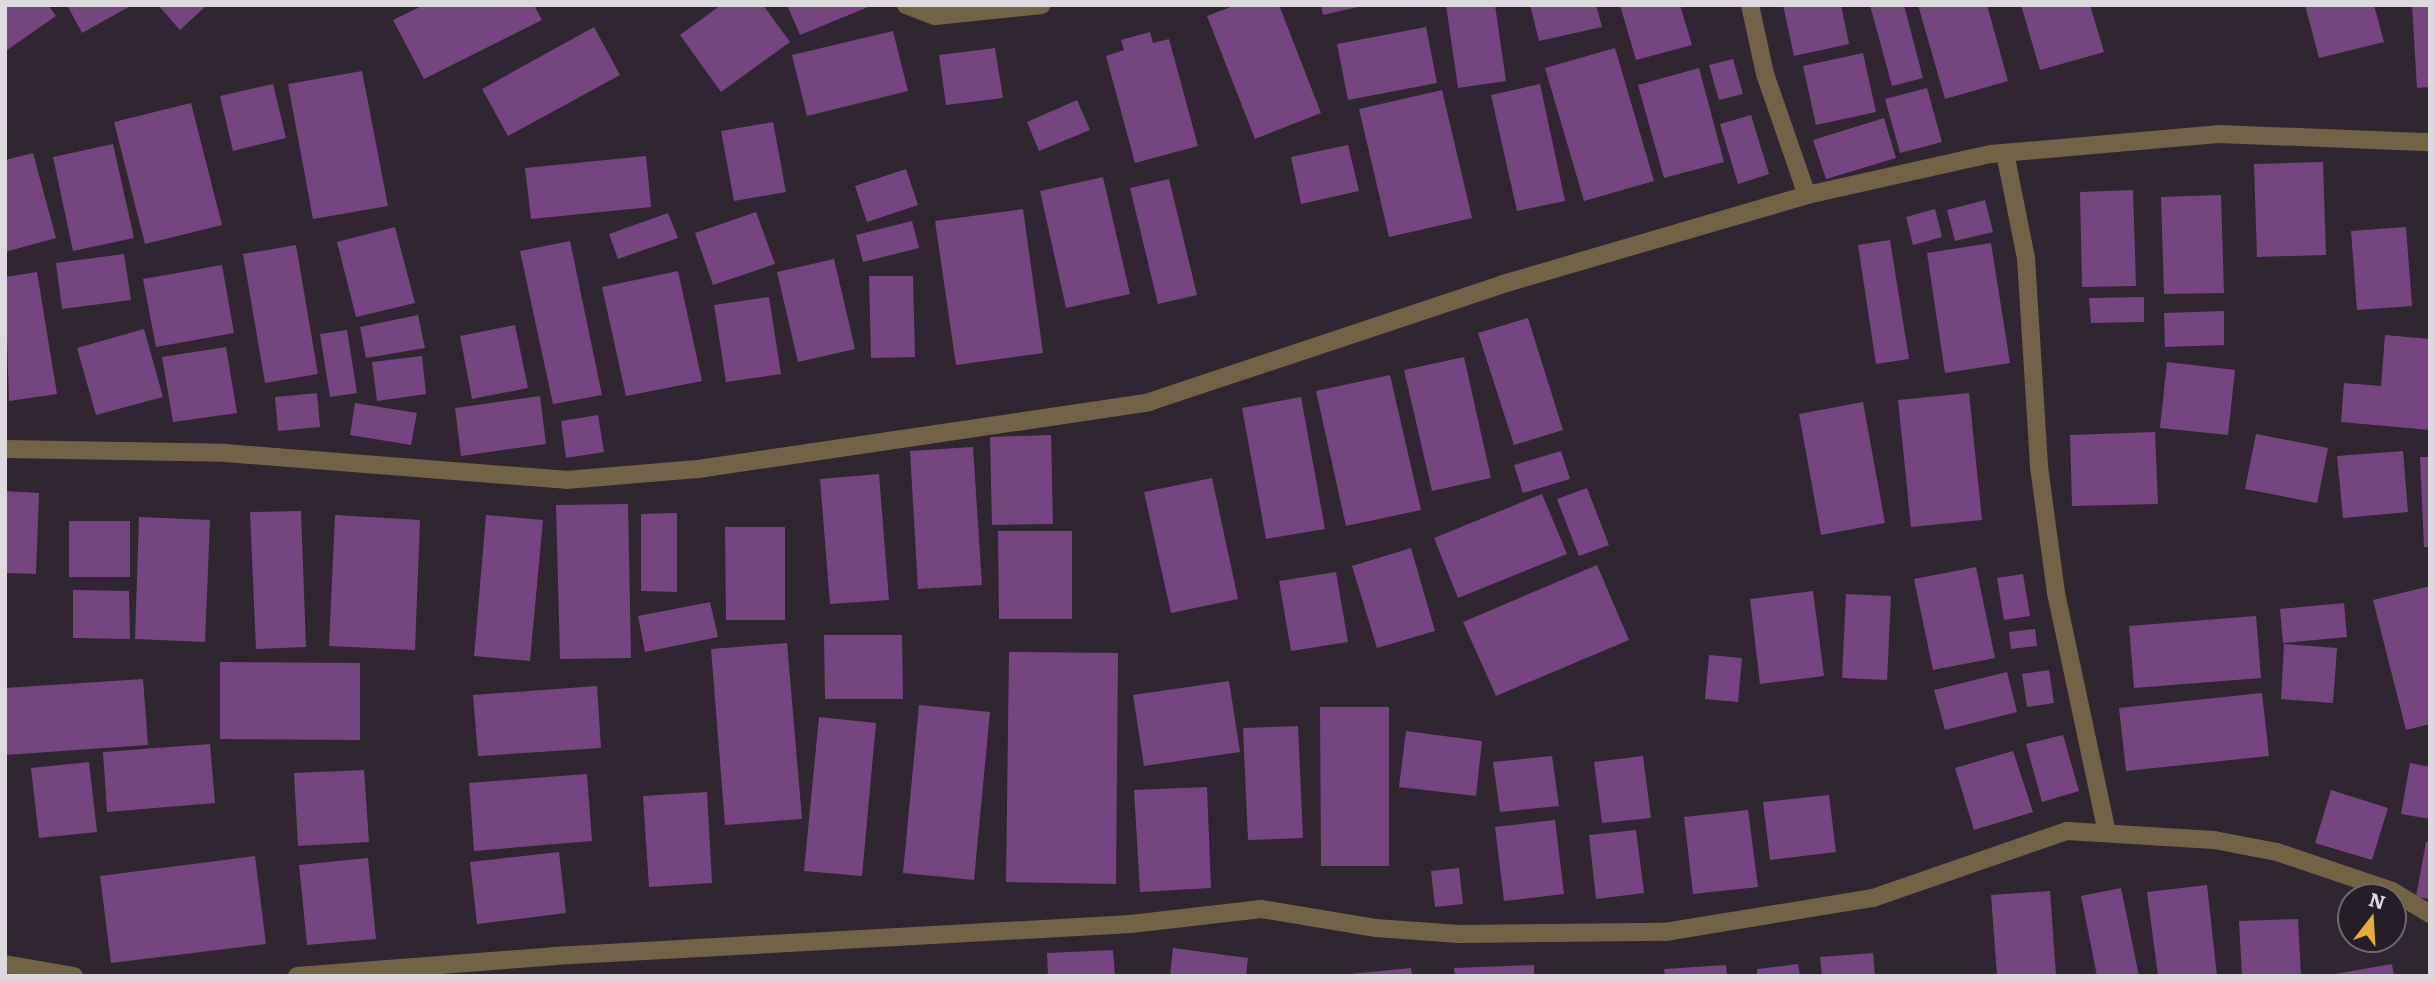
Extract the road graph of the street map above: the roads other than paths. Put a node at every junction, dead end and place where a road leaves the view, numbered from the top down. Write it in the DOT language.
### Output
graph roads {
  1 [pos="906,5"];
  2 [pos="1041,5"];
  3 [pos="1750,5"];
  4 [pos="2430,142"];
  5 [pos="2005,153"];
  6 [pos="1807,195"];
  7 [pos="5,449"];
  8 [pos="2107,833"];
  9 [pos="2430,914"];
  10 [pos="5,964"];
  11 [pos="74,976"];
  12 [pos="296,976"];
  1 -- 2 [label="street"];
  3 -- 6 [label="street"];
  4 -- 5 [label="street"];
  5 -- 6 [label="street"];
  5 -- 8 [label="street"];
  6 -- 7 [label="street"];
  8 -- 9 [label="street"];
  8 -- 12 [label="street"];
  10 -- 11 [label="street"];
}
